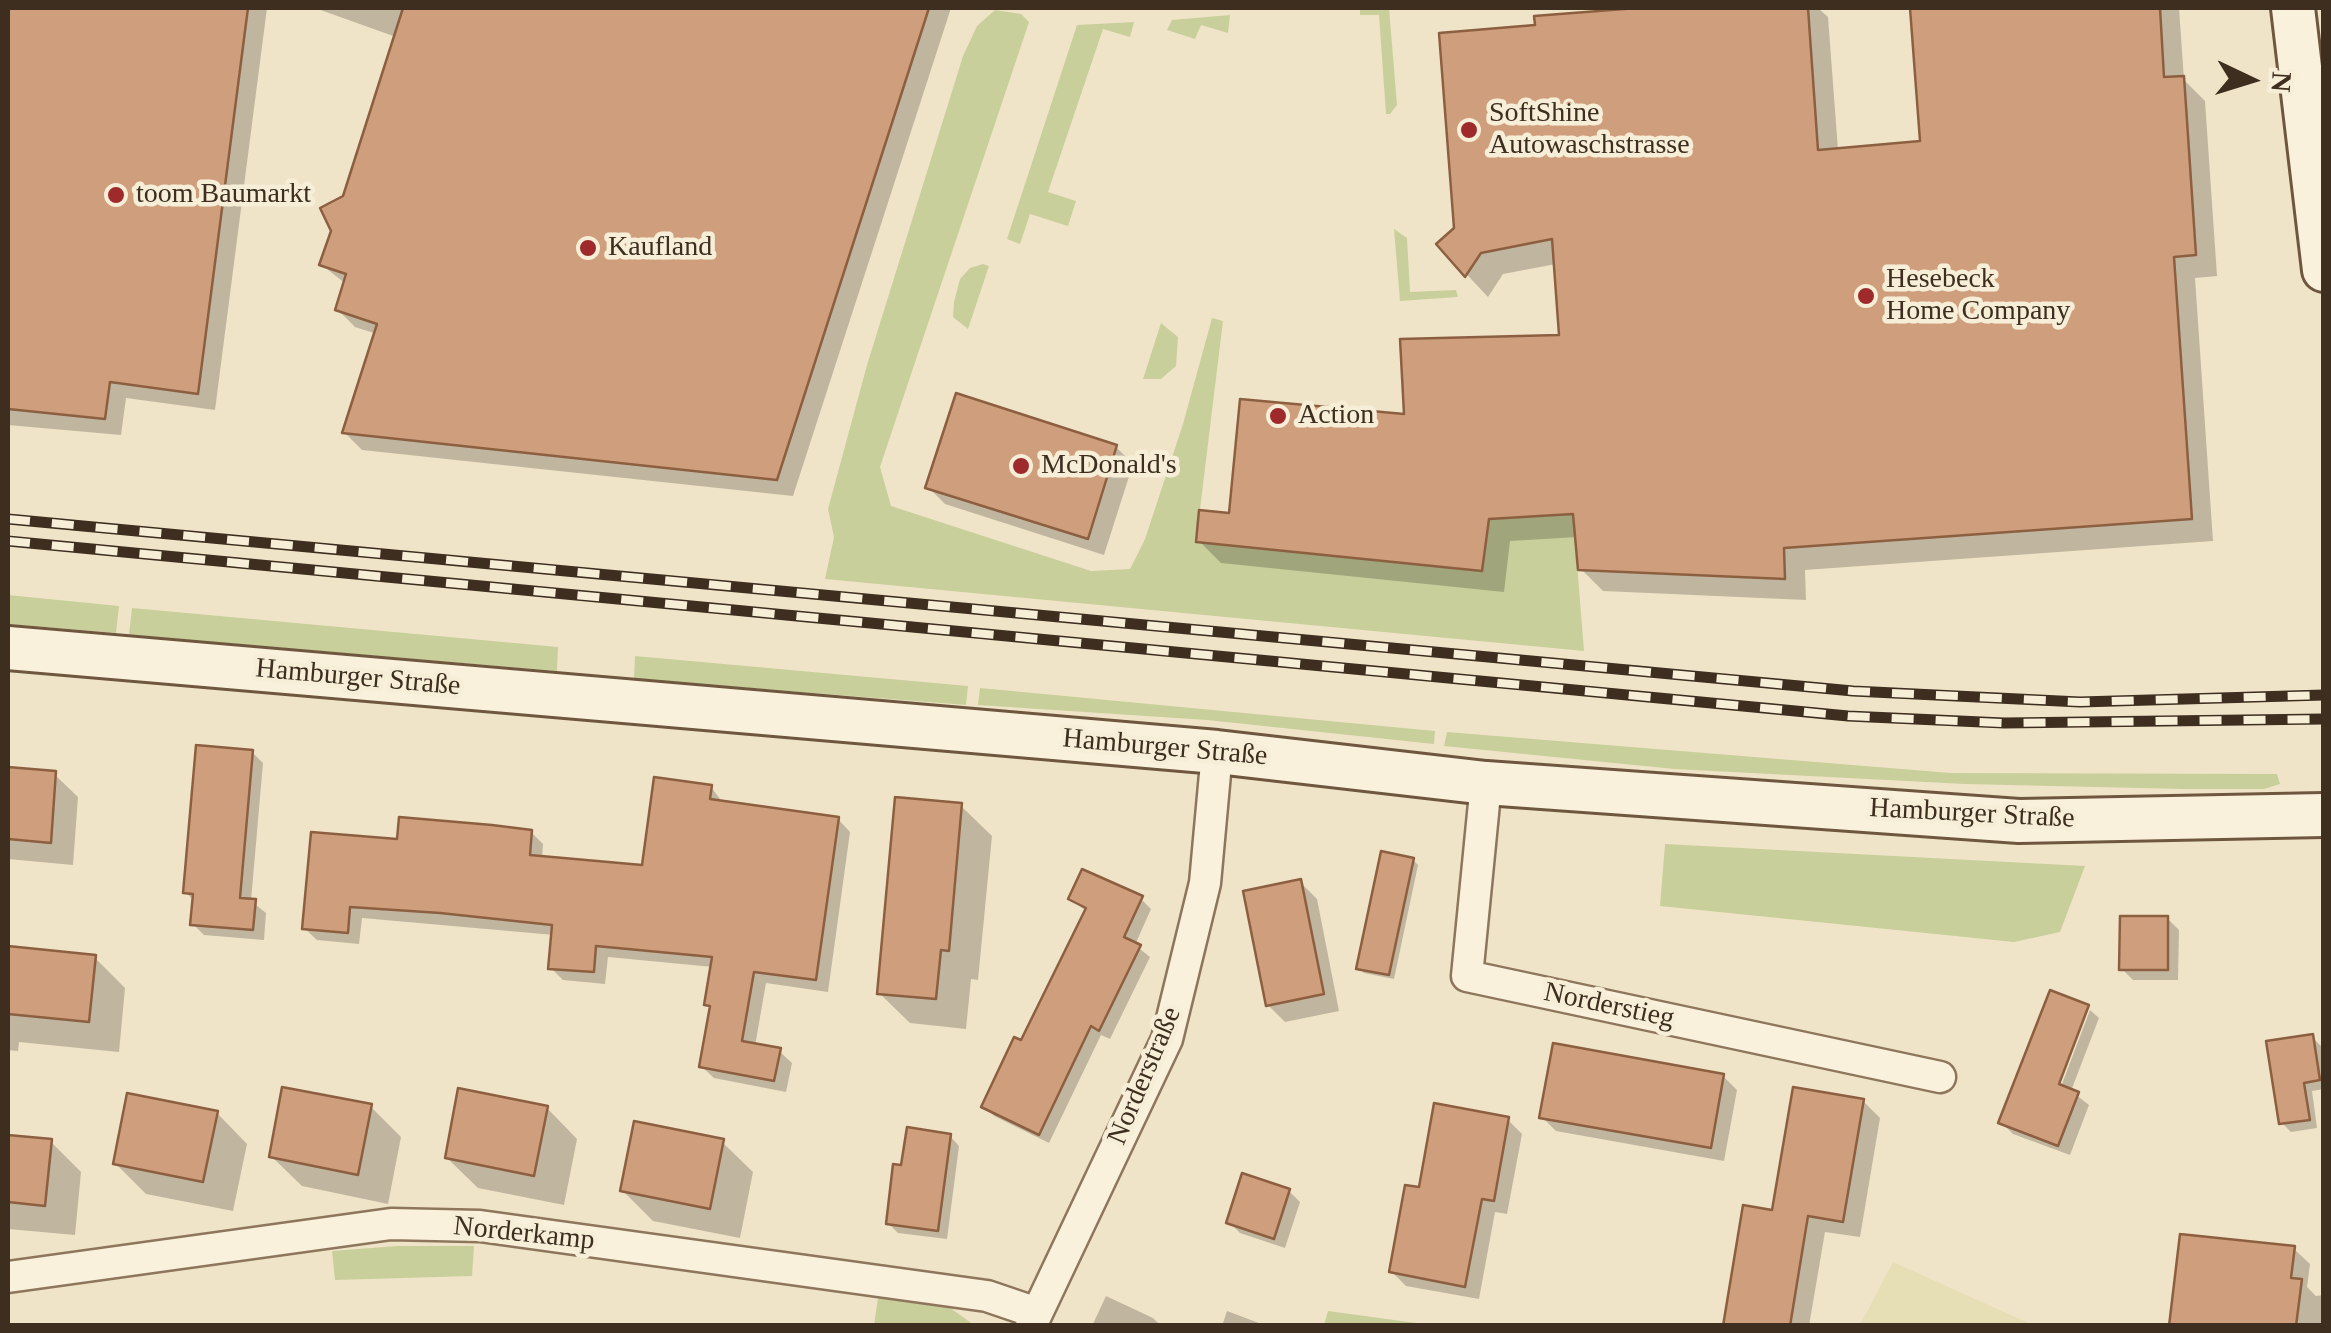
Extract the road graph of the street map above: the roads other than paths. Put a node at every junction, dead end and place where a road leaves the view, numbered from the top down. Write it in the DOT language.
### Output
graph roads {
  1 [pos="2292,8"];
  2 [pos="2324,270"];
  3 [pos="8,648"];
  4 [pos="1217,752"];
  5 [pos="1486,782"];
  6 [pos="2324,814"];
  7 [pos="1940,1076"];
  8 [pos="8,1277"];
  9 [pos="1034,1319"];
  1 -- 2 [label="main road"];
  3 -- 4 [label="main road, Hamburger Straße"];
  4 -- 5 [label="main road, Hamburger Straße"];
  4 -- 9 [label="street, Norderstraße"];
  5 -- 6 [label="main road, Hamburger Straße"];
  5 -- 7 [label="street, Norderstieg"];
  8 -- 9 [label="street, Norderkamp"];
}
